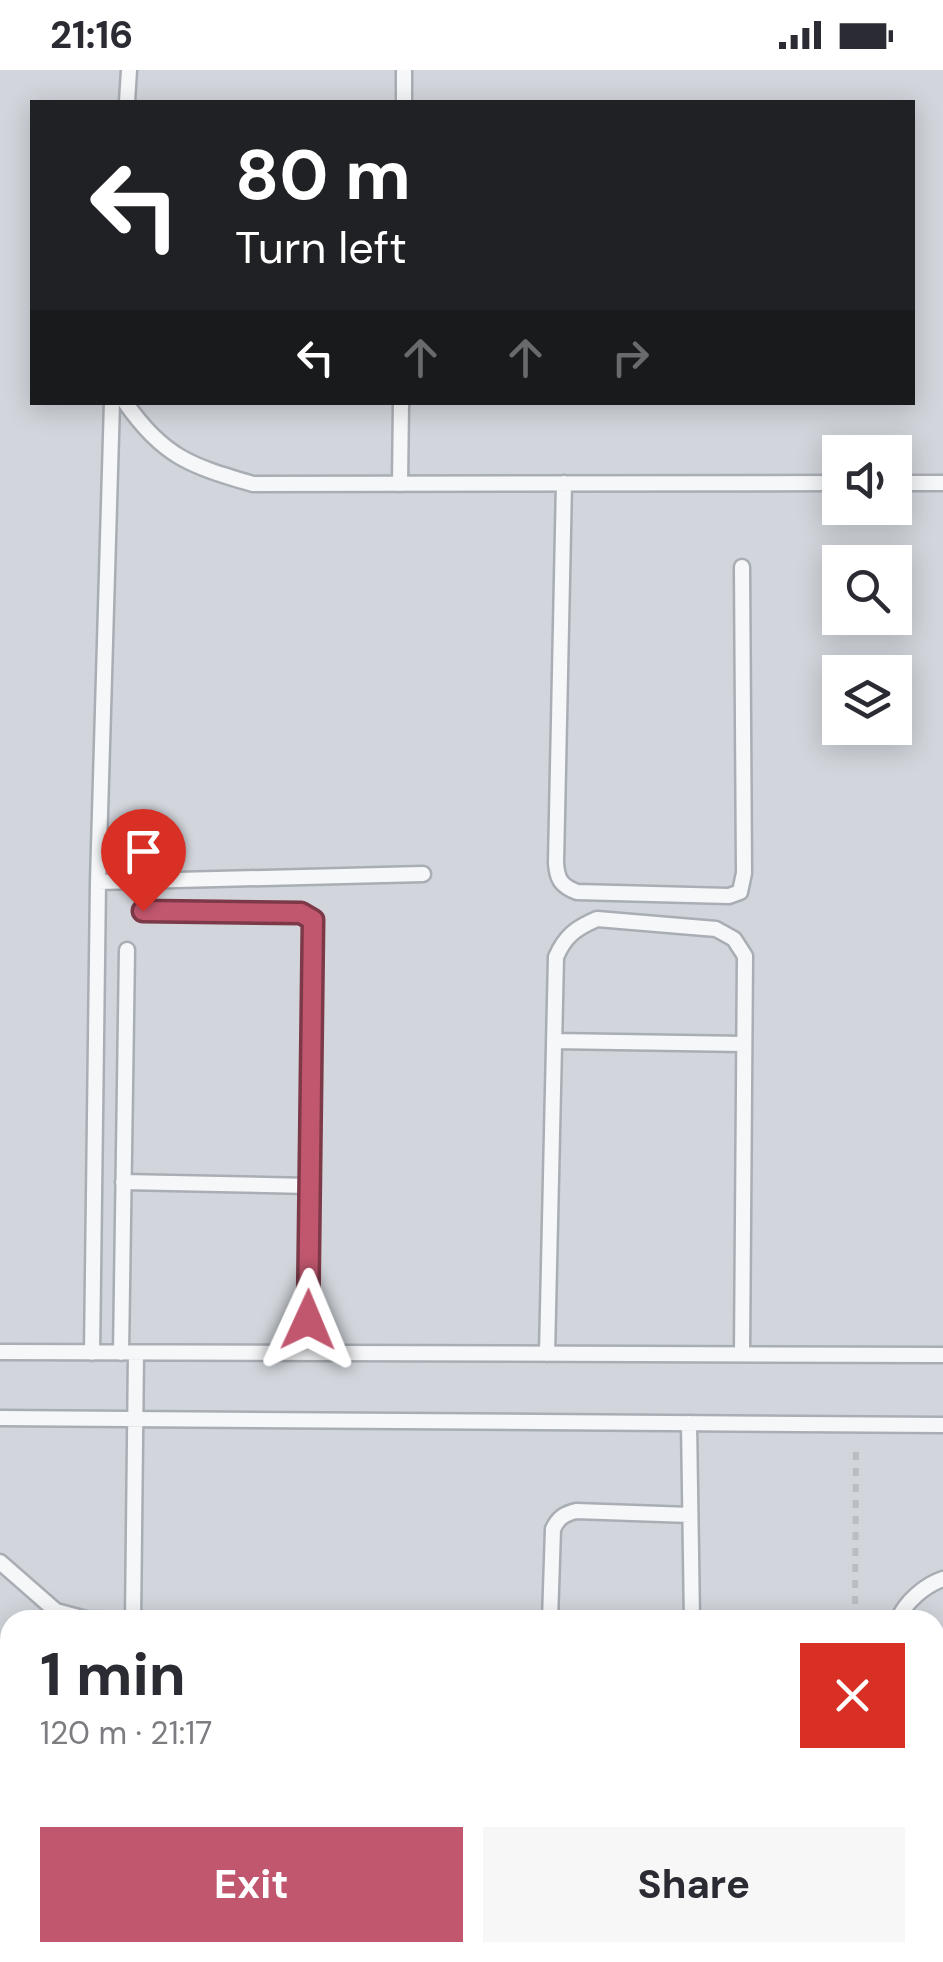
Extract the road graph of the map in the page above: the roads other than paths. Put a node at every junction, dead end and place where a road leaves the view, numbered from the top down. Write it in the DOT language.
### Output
graph roads {
  1 [pos="129,70"];
  2 [pos="404,70"];
  3 [pos="128,100"];
  4 [pos="404,100"];
  5 [pos="112,405"];
  6 [pos="126,405"];
  7 [pos="401,405"];
  8 [pos="822,483"];
  9 [pos="912,483"];
  10 [pos="943,483"];
  11 [pos="400,484"];
  12 [pos="564,484"];
  13 [pos="742,567"];
  14 [pos="423,874"];
  15 [pos="98,882"];
  16 [pos="143,911"];
  17 [pos="127,950"];
  18 [pos="554,1040"];
  19 [pos="744,1044"];
  20 [pos="123,1182"];
  21 [pos="310,1186"];
  22 [pos="0,1352"];
  23 [pos="92,1352"];
  24 [pos="128,1353"];
  25 [pos="307,1353"];
  26 [pos="547,1354"];
  27 [pos="742,1354"];
  28 [pos="943,1355"];
  29 [pos="0,1418"];
  30 [pos="135,1419"];
  31 [pos="690,1424"];
  32 [pos="943,1425"];
  33 [pos="690,1515"];
  34 [pos="0,1562"];
  35 [pos="943,1580"];
  36 [pos="50,1610"];
  37 [pos="132,1610"];
  38 [pos="550,1610"];
  39 [pos="692,1610"];
  40 [pos="903,1610"];
  1 -- 3 [label="lane"];
  2 -- 4 [label="lane"];
  5 -- 15 [label="lane"];
  6 -- 11 [label="lane"];
  7 -- 11 [label="lane"];
  8 -- 12 [label="lane"];
  9 -- 10 [label="lane"];
  11 -- 12 [label="lane"];
  12 -- 13 [label="lane"];
  14 -- 15 [label="lane"];
  15 -- 23 [label="lane"];
  16 -- 21 [label="lane"];
  17 -- 20 [label="lane"];
  18 -- 19 [label="lane"];
  18 -- 19 [label="lane"];
  18 -- 26 [label="lane"];
  19 -- 27 [label="lane"];
  20 -- 21 [label="lane"];
  20 -- 24 [label="lane"];
  21 -- 25 [label="lane"];
  22 -- 23 [label="lane"];
  23 -- 24 [label="lane"];
  24 -- 25 [label="lane"];
  24 -- 30 [label="lane"];
  25 -- 26 [label="lane"];
  26 -- 27 [label="lane"];
  27 -- 28 [label="lane"];
  29 -- 30 [label="lane"];
  30 -- 31 [label="lane"];
  30 -- 37 [label="lane"];
  31 -- 32 [label="lane"];
  31 -- 33 [label="lane"];
  33 -- 38 [label="lane"];
  33 -- 39 [label="lane"];
  34 -- 36 [label="lane"];
  35 -- 40 [label="lane"];
}
